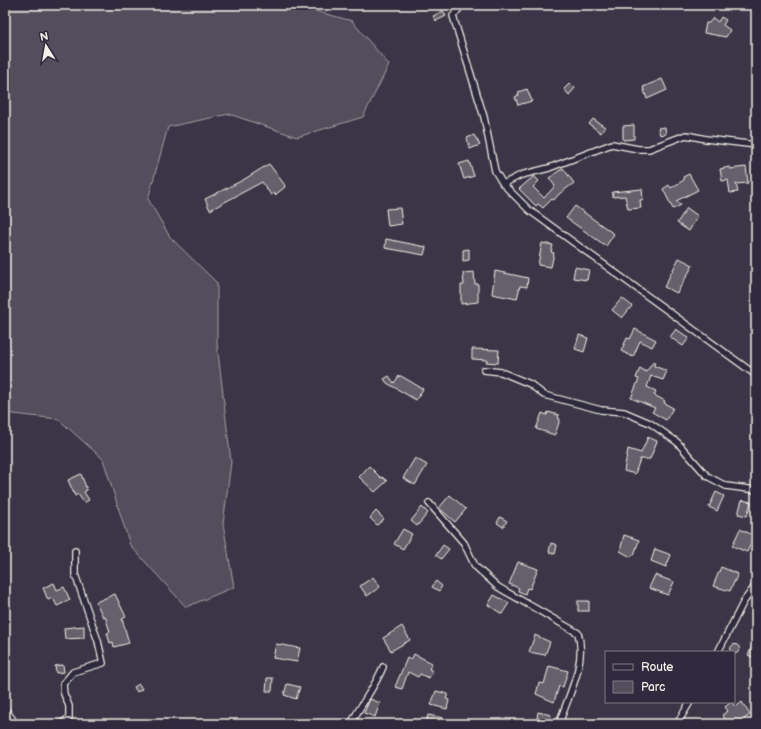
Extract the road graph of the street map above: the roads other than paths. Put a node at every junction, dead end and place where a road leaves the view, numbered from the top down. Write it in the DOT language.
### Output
graph roads {
  1 [pos="462,5"];
  2 [pos="756,145"];
  3 [pos="503,184"];
  4 [pos="484,370"];
  5 [pos="756,376"];
  6 [pos="756,490"];
  7 [pos="429,503"];
  8 [pos="75,551"];
  9 [pos="756,585"];
  10 [pos="719,651"];
  11 [pos="383,667"];
  12 [pos="689,703"];
  13 [pos="5,709"];
  14 [pos="16,724"];
  15 [pos="61,724"];
  16 [pos="351,724"];
  17 [pos="558,724"];
  18 [pos="677,724"];
  1 -- 3 [label="street"];
  2 -- 3 [label="street"];
  3 -- 5 [label="street"];
  4 -- 6 [label="street"];
  7 -- 17 [label="street"];
  8 -- 15 [label="street"];
  9 -- 10 [label="street"];
  11 -- 16 [label="street"];
  12 -- 18 [label="street"];
  13 -- 14 [label="street"];
}
